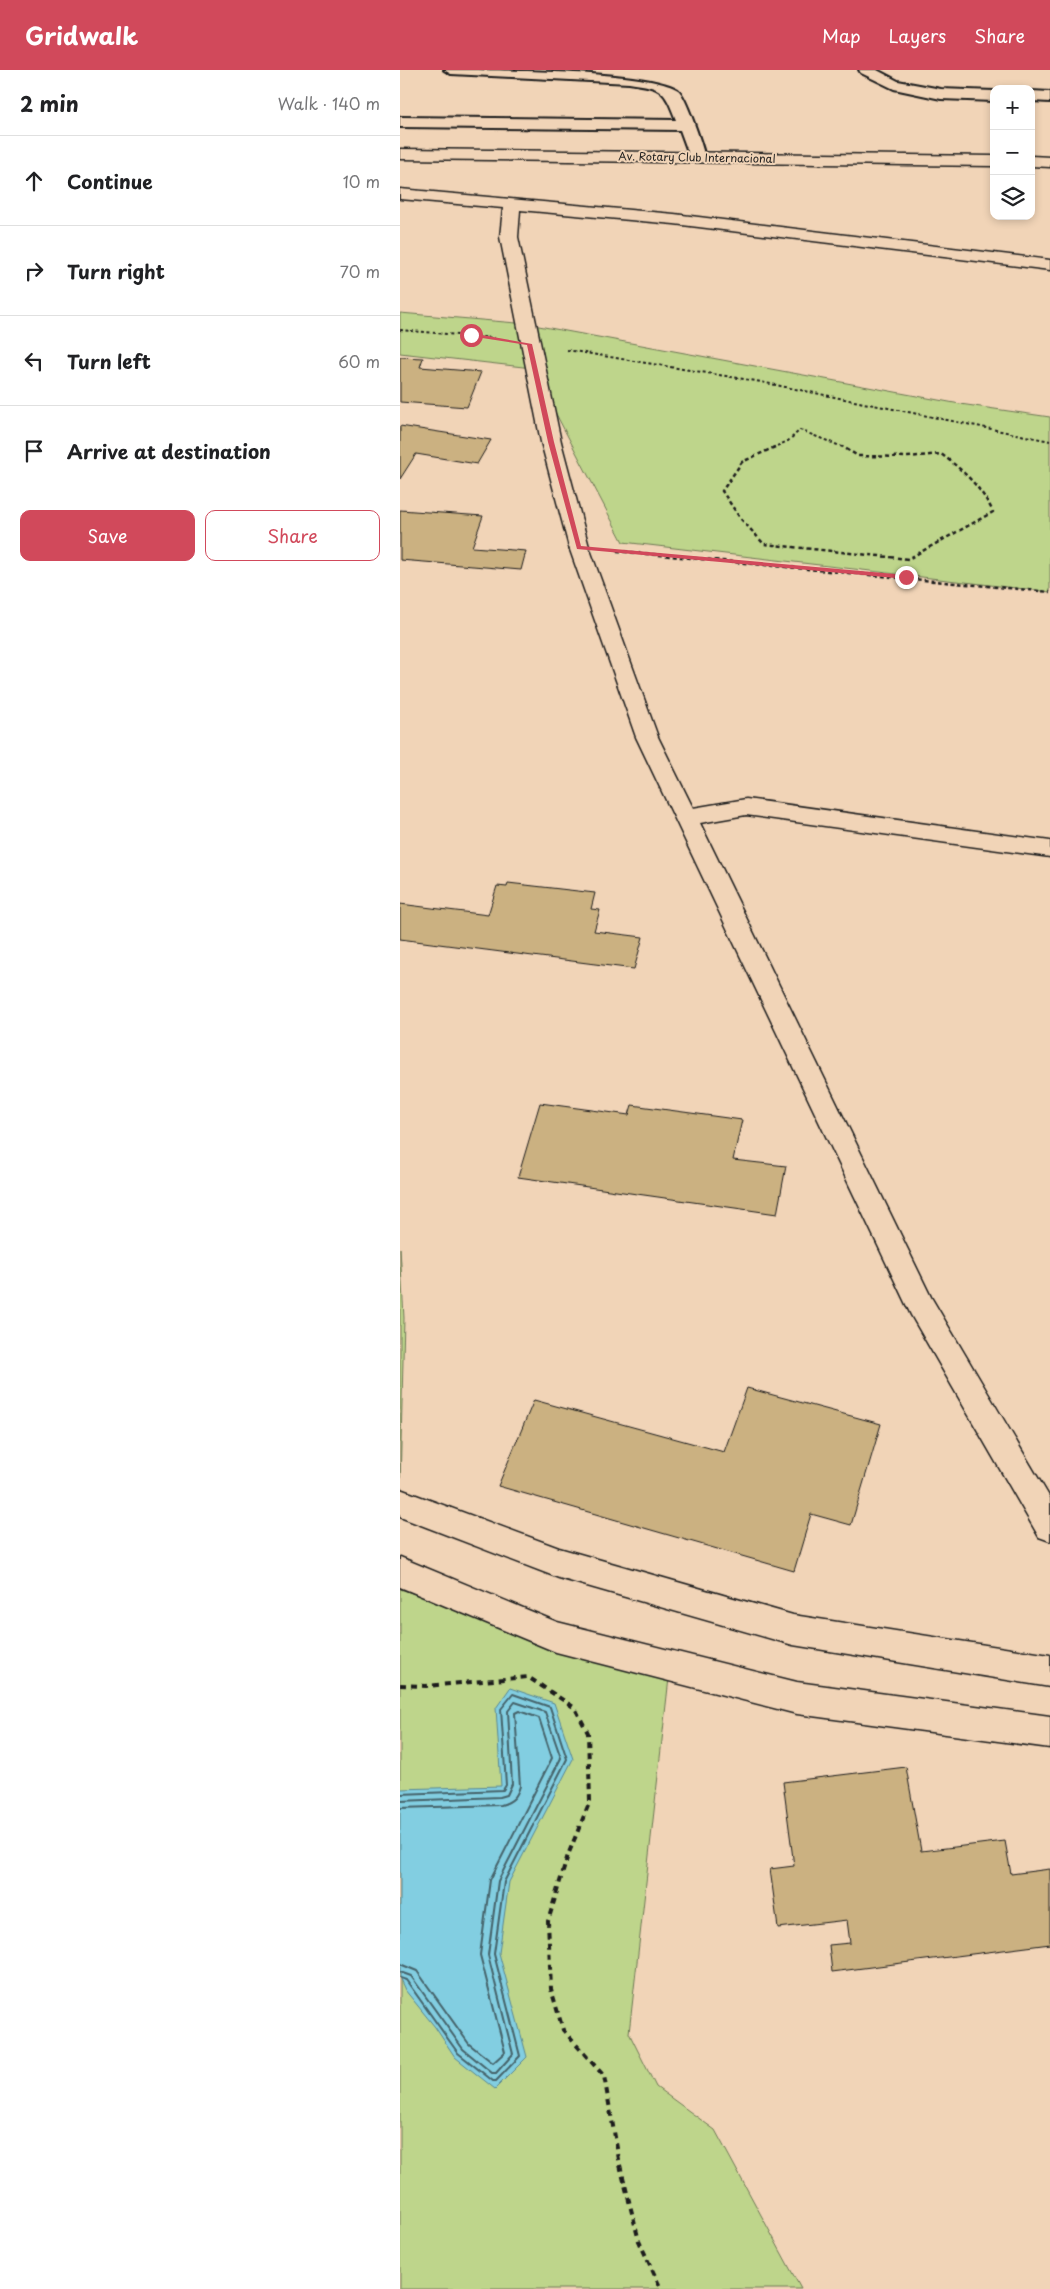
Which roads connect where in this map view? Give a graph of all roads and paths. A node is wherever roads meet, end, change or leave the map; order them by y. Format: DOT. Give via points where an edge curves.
graph roads {
  1 [pos="451,70"];
  2 [pos="866,70"];
  3 [pos="990,96"];
  4 [pos="1035,96"];
  5 [pos="1050,97"];
  6 [pos="400,122"];
  7 [pos="684,125"];
  8 [pos="400,154"];
  9 [pos="697,157"];
  10 [pos="990,161"];
  11 [pos="1035,161"];
  12 [pos="1050,162"];
  13 [pos="400,194"];
  14 [pos="512,205"];
  15 [pos="1050,265"];
  16 [pos="400,330"];
  17 [pos="530,344"];
  18 [pos="800,430"];
  19 [pos="1050,441"];
  20 [pos="579,547"];
  21 [pos="1050,592"];
  22 [pos="685,818"];
  23 [pos="1050,849"];
  24 [pos="400,1503"];
  25 [pos="1050,1527"];
  26 [pos="400,1572"];
  27 [pos="1050,1671"];
  28 [pos="400,1685"];
  29 [pos="1050,1732"];
  30 [pos="661,2289"];
  1 -- 7 [label="lane" via="629,78 656,84 674,93"];
  2 -- 3 [label="lane" via="894,85 941,94"];
  4 -- 5 [label="lane"];
  6 -- 7 [label="lane"];
  7 -- 9 [label="lane" via="693,140"];
  8 -- 9 [label="street, Av. Rotary Club Internacional"];
  9 -- 10 [label="street, Av. Rotary Club Internacional"];
  11 -- 12 [label="street"];
  13 -- 14 [label="street"];
  14 -- 15 [label="street" via="767,229"];
  14 -- 17 [label="street" via="509,237"];
  16 -- 17 [label="path" via="471,335"];
  17 -- 19 [label="path" via="756,381"];
  17 -- 20 [label="street" via="551,442"];
  18 -- 18 [label="path" via="858,456 941,454 968,474 987,497 993,512 908,558 764,544 740,518 722,491 742,462 788,441"];
  20 -- 21 [label="path"];
  20 -- 22 [label="street" via="647,737"];
  22 -- 23 [label="street" via="746,807"];
  22 -- 25 [label="street" via="920,1306"];
  24 -- 27 [label="street" via="559,1563 792,1630"];
  26 -- 29 [label="street" via="556,1637 797,1698"];
  28 -- 30 [label="path" via="426,1686 528,1677 575,1708 588,1733 590,1801 568,1855 548,1921 551,1989 562,2030 604,2076 620,2165 639,2241"];
}
